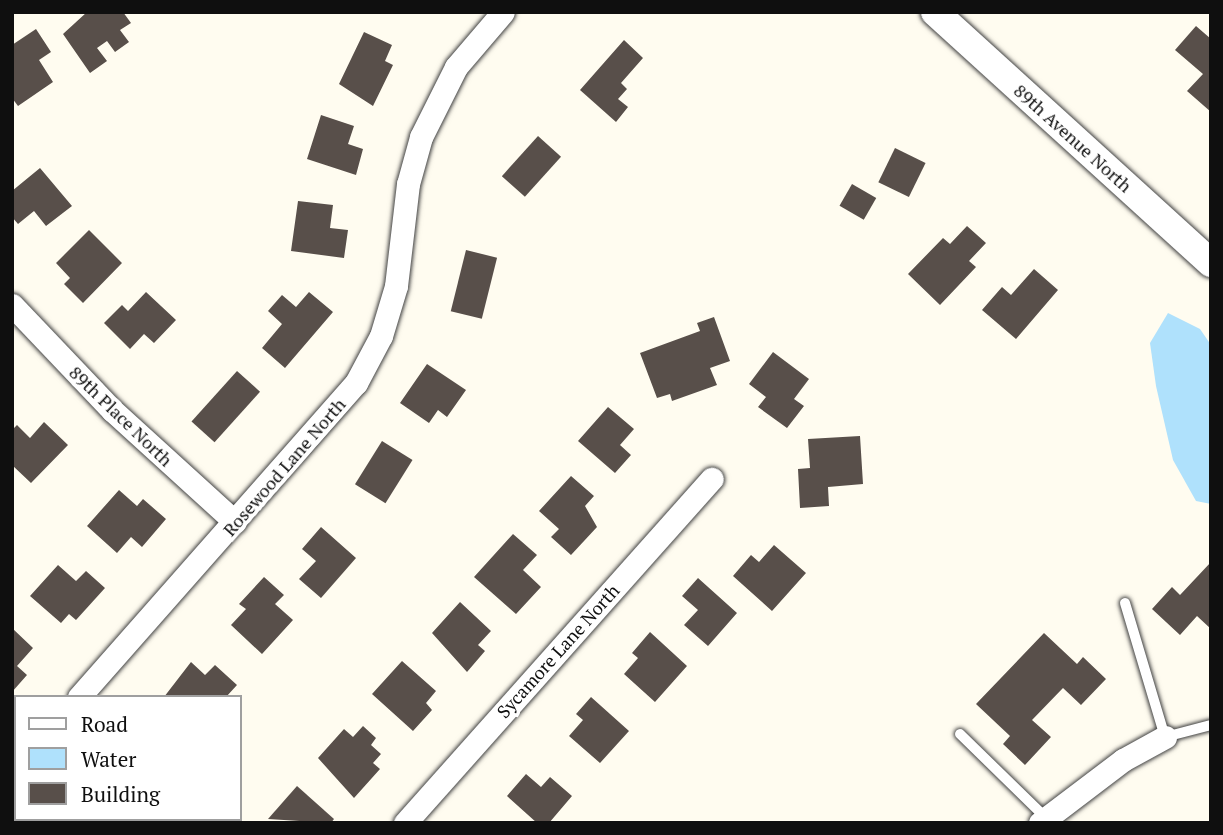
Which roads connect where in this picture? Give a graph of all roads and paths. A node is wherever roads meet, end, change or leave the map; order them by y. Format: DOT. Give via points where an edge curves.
graph roads {
  1 [pos="503,12"];
  2 [pos="935,12"];
  3 [pos="1211,263"];
  4 [pos="12,305"];
  5 [pos="712,479"];
  6 [pos="235,522"];
  7 [pos="1125,603"];
  8 [pos="81,695"];
  9 [pos="1211,726"];
  10 [pos="960,734"];
  11 [pos="1166,737"];
  12 [pos="1043,820"];
  13 [pos="405,823"];
  1 -- 6 [label="street, Rosewood Lane North" via="456,67 421,136 408,184 396,286 381,336 325,424"];
  2 -- 3 [label="street, 89th Avenue North"];
  4 -- 6 [label="street, 89th Place North" via="113,410"];
  5 -- 13 [label="street, Sycamore Lane North"];
  6 -- 8 [label="street, Rosewood Lane North"];
  7 -- 11 [label="lane"];
  9 -- 11 [label="lane"];
  10 -- 12 [label="lane"];
  11 -- 12 [label="street" via="1123,760"];
}
